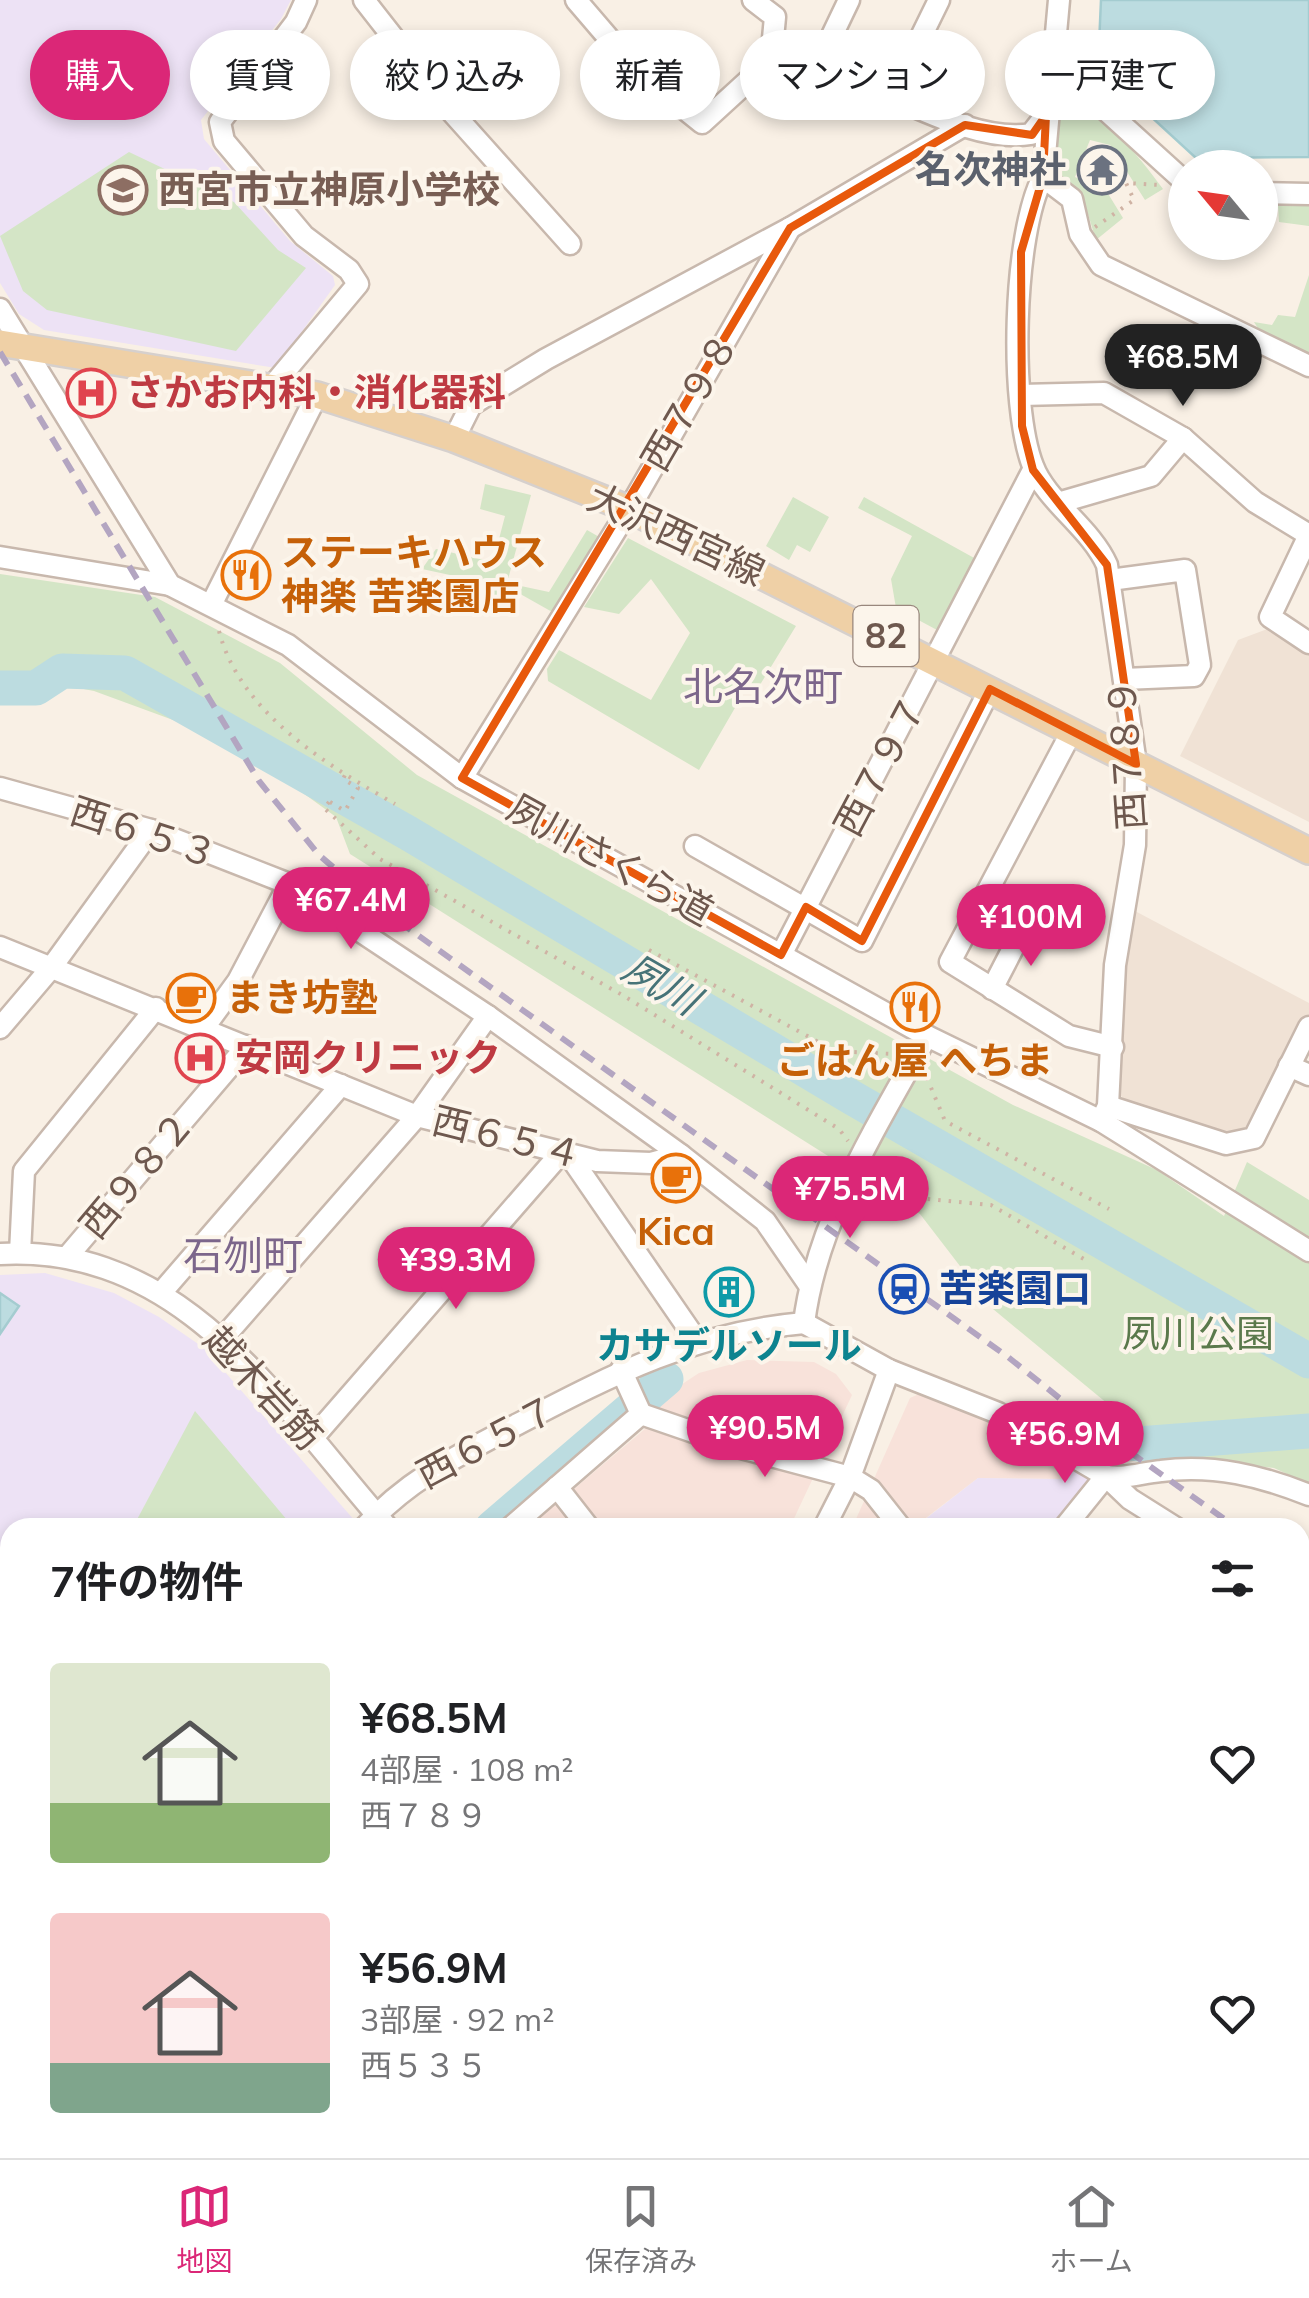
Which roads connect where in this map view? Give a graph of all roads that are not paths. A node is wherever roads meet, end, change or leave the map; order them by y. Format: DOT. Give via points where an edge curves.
graph roads {
  1 [pos="306,0"];
  2 [pos="364,0"];
  3 [pos="576,0"];
  4 [pos="753,0"];
  5 [pos="849,0"];
  6 [pos="939,0"];
  7 [pos="1058,0"];
  8 [pos="773,30"];
  9 [pos="835,30"];
  10 [pos="924,30"];
  11 [pos="1056,30"];
  12 [pos="740,88"];
  13 [pos="953,120"];
  14 [pos="1043,120"];
  15 [pos="1046,120"];
  16 [pos="1117,120"];
  17 [pos="965,125"];
  18 [pos="1168,167"];
  19 [pos="1043,177"];
  20 [pos="1278,193"];
  21 [pos="1309,194"];
  22 [pos="790,228"];
  23 [pos="570,244"];
  24 [pos="0,309"];
  25 [pos="11,344"];
  26 [pos="1309,366"];
  27 [pos="270,389"];
  28 [pos="1021,395"];
  29 [pos="317,396"];
  30 [pos="1183,438"];
  31 [pos="454,439"];
  32 [pos="1034,470"];
  33 [pos="1061,502"];
  34 [pos="629,509"];
  35 [pos="1309,535"];
  36 [pos="0,557"];
  37 [pos="1110,580"];
  38 [pos="170,585"];
  39 [pos="212,602"];
  40 [pos="1309,642"];
  41 [pos="937,661"];
  42 [pos="1124,680"];
  43 [pos="990,688"];
  44 [pos="1072,731"];
  45 [pos="1136,764"];
  46 [pos="462,778"];
  47 [pos="0,788"];
  48 [pos="151,830"];
  49 [pos="696,846"];
  50 [pos="1309,851"];
  51 [pos="288,884"];
  52 [pos="806,907"];
  53 [pos="1024,927"];
  54 [pos="0,947"];
  55 [pos="781,955"];
  56 [pos="51,968"];
  57 [pos="992,988"];
  58 [pos="156,1008"];
  59 [pos="488,1016"];
  60 [pos="1309,1027"];
  61 [pos="0,1028"];
  62 [pos="202,1028"];
  63 [pos="926,1036"];
  64 [pos="247,1046"];
  65 [pos="1113,1048"];
  66 [pos="1288,1066"];
  67 [pos="1309,1075"];
  68 [pos="342,1085"];
  69 [pos="1105,1114"];
  70 [pos="417,1116"];
  71 [pos="565,1154"];
  72 [pos="680,1155"];
  73 [pos="1309,1251"];
  74 [pos="10,1253"];
  75 [pos="66,1257"];
  76 [pos="809,1285"];
  77 [pos="160,1293"];
  78 [pos="804,1323"];
  79 [pos="224,1338"];
  80 [pos="696,1341"];
  81 [pos="888,1370"];
  82 [pos="633,1395"];
  83 [pos="312,1439"];
  84 [pos="1106,1476"];
  85 [pos="850,1477"];
  86 [pos="557,1487"];
  87 [pos="1309,1495"];
  88 [pos="372,1518"];
  89 [pos="380,1518"];
  90 [pos="521,1518"];
  91 [pos="580,1518"];
  92 [pos="829,1518"];
  93 [pos="893,1518"];
  94 [pos="1072,1518"];
  95 [pos="1161,1518"];
  1 -- 27 [label="street" via="220,122 224,142 358,284"];
  2 -- 23 [label="street" via="450,110"];
  3 -- 12 [label="street" via="636,70 702,123"];
  4 -- 8 [label="street" via="774,17"];
  5 -- 9 [label="street"];
  6 -- 10 [label="street"];
  7 -- 11 [label="street"];
  13 -- 17 [label="street"];
  14 -- 17 [label="street" via="1024,135"];
  15 -- 19 [label="street"];
  16 -- 18 [label="street"];
  17 -- 22 [label="street"];
  19 -- 26 [label="street" via="1072,200 1080,234 1101,265"];
  19 -- 28 [label="street" via="1030,201 1021,252"];
  20 -- 21 [label="street"];
  22 -- 31 [label="street" via="471,405"];
  22 -- 34 [label="street, 西７９８"];
  24 -- 25 [label="street"];
  25 -- 27 [label="main road, 大沢西宮線 / 82"];
  25 -- 38 [label="street"];
  27 -- 29 [label="main road, 大沢西宮線 / 82"];
  28 -- 30 [label="street" via="1104,393"];
  28 -- 32 [label="street"];
  29 -- 31 [label="main road, 大沢西宮線 / 82"];
  29 -- 39 [label="street"];
  30 -- 33 [label="street" via="1151,476"];
  30 -- 35 [label="street" via="1254,502"];
  31 -- 34 [label="main road, 大沢西宮線 / 82"];
  32 -- 33 [label="street, 西７８９"];
  32 -- 41 [label="street, 西７９７"];
  33 -- 37 [label="street, 西７８９" via="1100,548"];
  34 -- 41 [label="main road, 大沢西宮線 / 82"];
  34 -- 46 [label="street, 西７９８"];
  35 -- 40 [label="street" via="1270,617"];
  36 -- 38 [label="street, 夙川さくら道"];
  37 -- 42 [label="street, 西７８９"];
  37 -- 42 [label="street" via="1185,570 1200,665 1194,676"];
  38 -- 39 [label="street, 夙川さくら道"];
  39 -- 46 [label="street, 夙川さくら道" via="288,645"];
  41 -- 43 [label="main road, 大沢西宮線 / 82"];
  41 -- 52 [label="street, 西７９７"];
  42 -- 45 [label="street, 西７８９"];
  43 -- 44 [label="main road, 大沢西宮線 / 82"];
  43 -- 52 [label="street" via="862,941"];
  44 -- 45 [label="main road, 大沢西宮線 / 82"];
  44 -- 57 [label="street" via="950,962"];
  45 -- 50 [label="main road, 大沢西宮線 / 82"];
  45 -- 65 [label="street, 西７８９"];
  46 -- 55 [label="street, 夙川さくら道"];
  47 -- 48 [label="street, 西６５３"];
  48 -- 51 [label="street, 西６５３"];
  48 -- 56 [label="street"];
  49 -- 52 [label="street"];
  51 -- 59 [label="street, 西６５３"];
  51 -- 62 [label="street" via="238,981"];
  52 -- 55 [label="street, 西７９７"];
  53 -- 57 [label="street"];
  54 -- 56 [label="street, 西６５４"];
  55 -- 63 [label="street, 夙川さくら道"];
  56 -- 58 [label="street, 西６５４"];
  56 -- 61 [label="street"];
  57 -- 65 [label="street" via="1069,1036"];
  58 -- 62 [label="street, 西６５４"];
  58 -- 74 [label="street" via="24,1171"];
  59 -- 70 [label="street"];
  59 -- 72 [label="street, 西６５３"];
  60 -- 66 [label="street"];
  62 -- 64 [label="street, 西６５４"];
  63 -- 69 [label="street, 夙川さくら道"];
  63 -- 76 [label="street" via="863,1154"];
  64 -- 68 [label="street, 西６５４"];
  64 -- 75 [label="street, 西９８２"];
  65 -- 69 [label="street, 西７８９"];
  66 -- 67 [label="street"];
  66 -- 69 [label="street" via="1254,1138 1226,1144"];
  68 -- 70 [label="street, 西６５４"];
  68 -- 77 [label="street"];
  69 -- 73 [label="street, 夙川さくら道"];
  70 -- 71 [label="street, 西６５４"];
  70 -- 79 [label="street"];
  71 -- 72 [label="street, 西６５４" via="650,1163"];
  71 -- 80 [label="street"];
  71 -- 83 [label="street"];
  72 -- 76 [label="street" via="765,1222"];
  74 -- 75 [label="street, 越木岩筋"];
  75 -- 77 [label="street, 越木岩筋"];
  76 -- 78 [label="street"];
  77 -- 79 [label="street, 越木岩筋"];
  78 -- 80 [label="street"];
  78 -- 81 [label="street"];
  79 -- 83 [label="street, 越木岩筋"];
  80 -- 82 [label="street"];
  81 -- 84 [label="street" via="998,1414"];
  81 -- 85 [label="street"];
  82 -- 85 [label="street" via="737,1447"];
  82 -- 86 [label="street"];
  82 -- 89 [label="street, 西６５７" via="416,1478"];
  83 -- 88 [label="street, 越木岩筋"];
  84 -- 87 [label="street" via="1244,1473"];
  84 -- 94 [label="street"];
  84 -- 95 [label="street"];
  85 -- 92 [label="street"];
  85 -- 93 [label="street" via="871,1490"];
  86 -- 90 [label="street"];
  86 -- 91 [label="street"];
}
